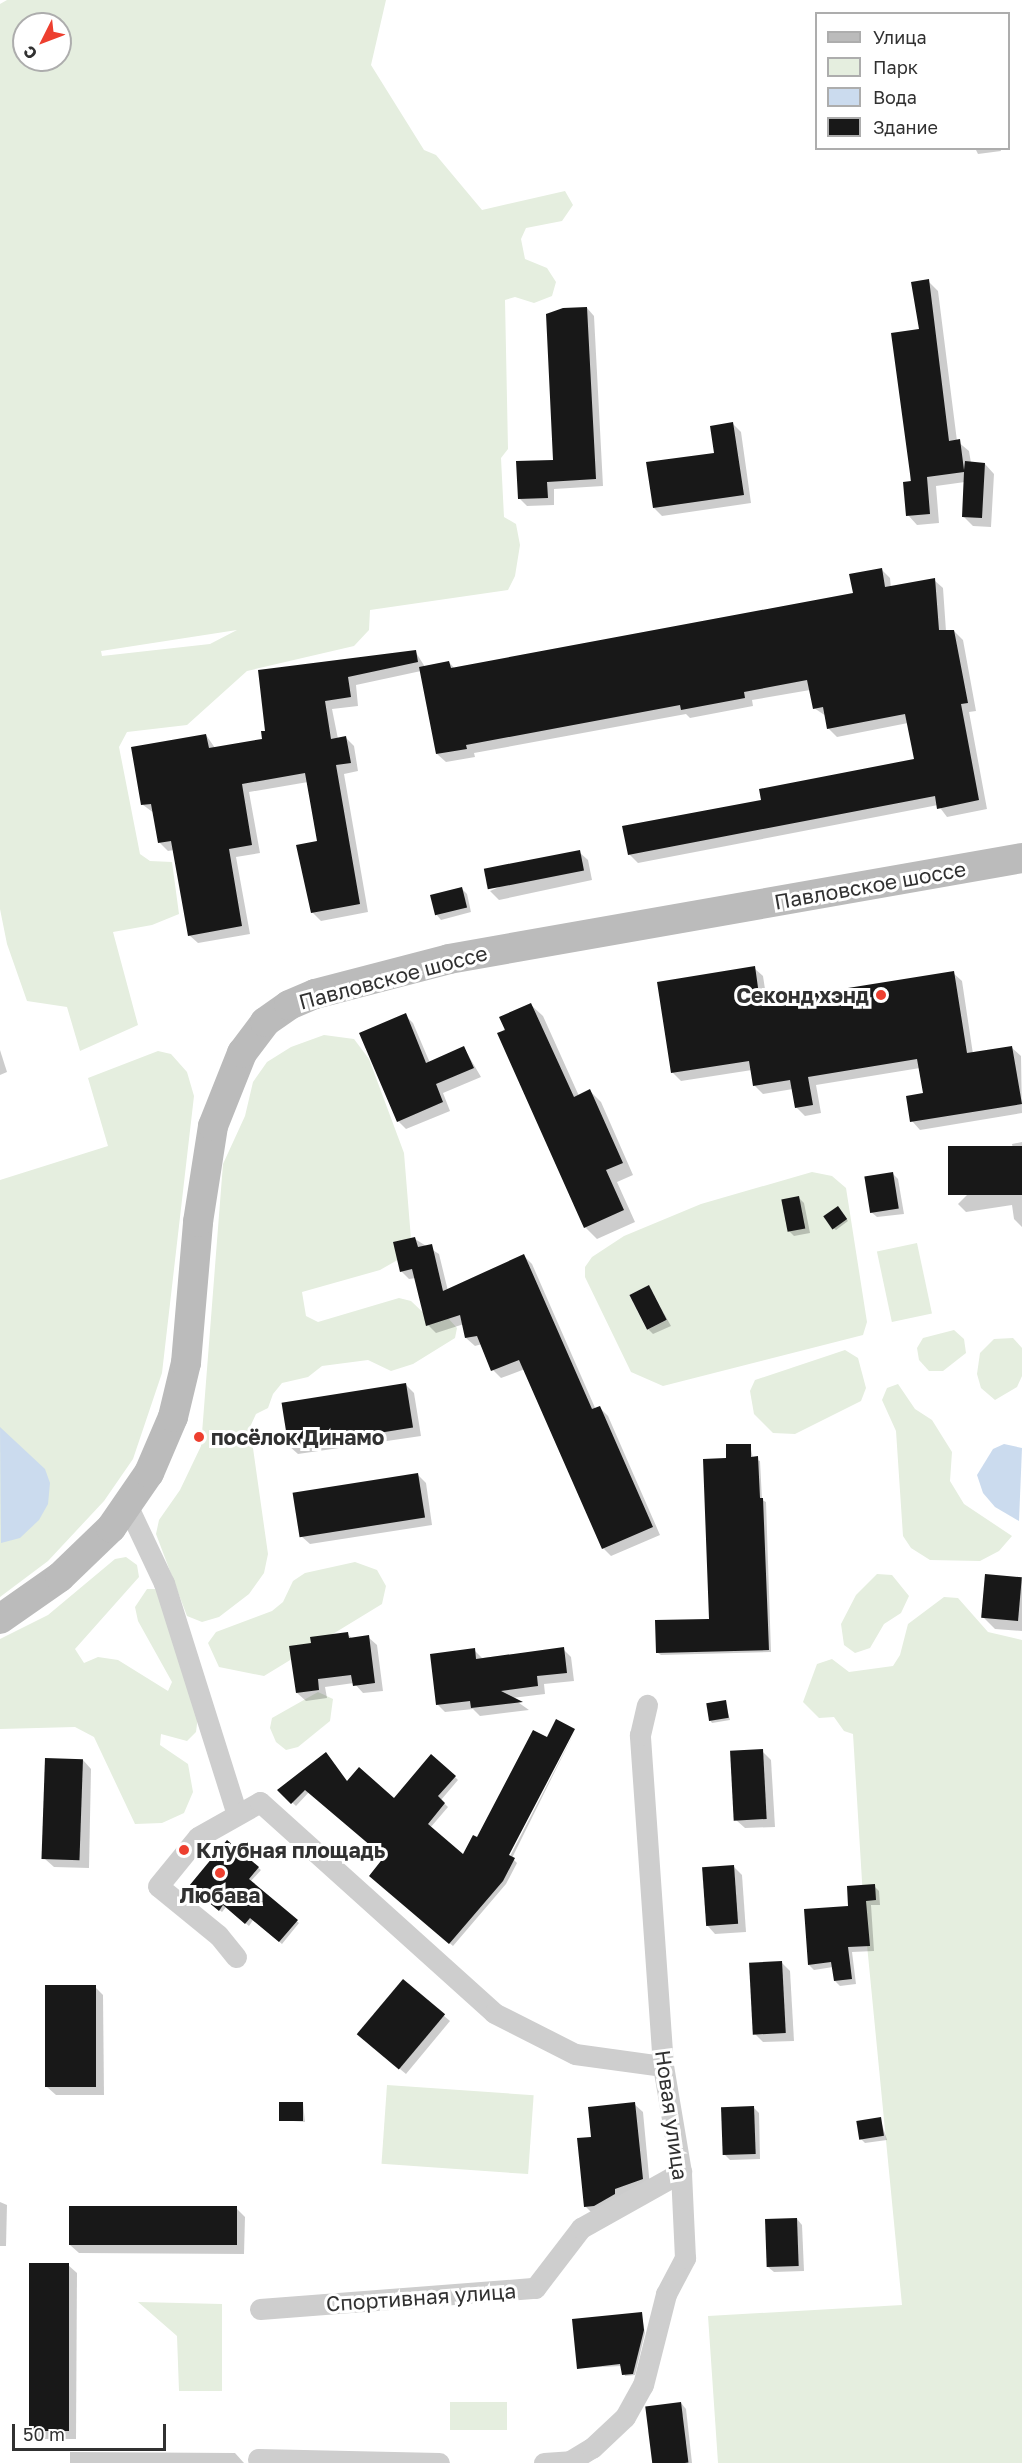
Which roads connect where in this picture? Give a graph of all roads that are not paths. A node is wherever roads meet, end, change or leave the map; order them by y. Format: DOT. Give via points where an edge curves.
graph roads {
  1 [pos="1022,858"];
  2 [pos="128,1507"];
  3 [pos="0,1619"];
  4 [pos="647,1705"];
  5 [pos="237,1815"];
  6 [pos="236,1957"];
  7 [pos="663,2066"];
  8 [pos="681,2172"];
  9 [pos="260,2309"];
  10 [pos="258,2459"];
  11 [pos="439,2463"];
  12 [pos="544,2463"];
  1 -- 2 [label="main road, Павловское шоссе" via="449,958 315,994 289,1005 253,1034 222,1099 204,1172 186,1363 173,1417 149,1473"];
  2 -- 3 [label="main road, Павловское шоссе" via="60,1577"];
  2 -- 5 [label="street" via="164,1583"];
  4 -- 7 [label="street, Новая улица" via="640,1735"];
  5 -- 6 [label="street" via="198,1837 158,1886 218,1935"];
  5 -- 7 [label="street" via="260,1802 494,2013 575,2054"];
  7 -- 8 [label="street, Новая улица"];
  8 -- 9 [label="street, Спортивная улица" via="581,2228 536,2288"];
  8 -- 12 [label="street, Новая улица" via="685,2258 666,2294 643,2385 625,2417 592,2448 570,2461"];
  10 -- 11 [label="street"];
}
